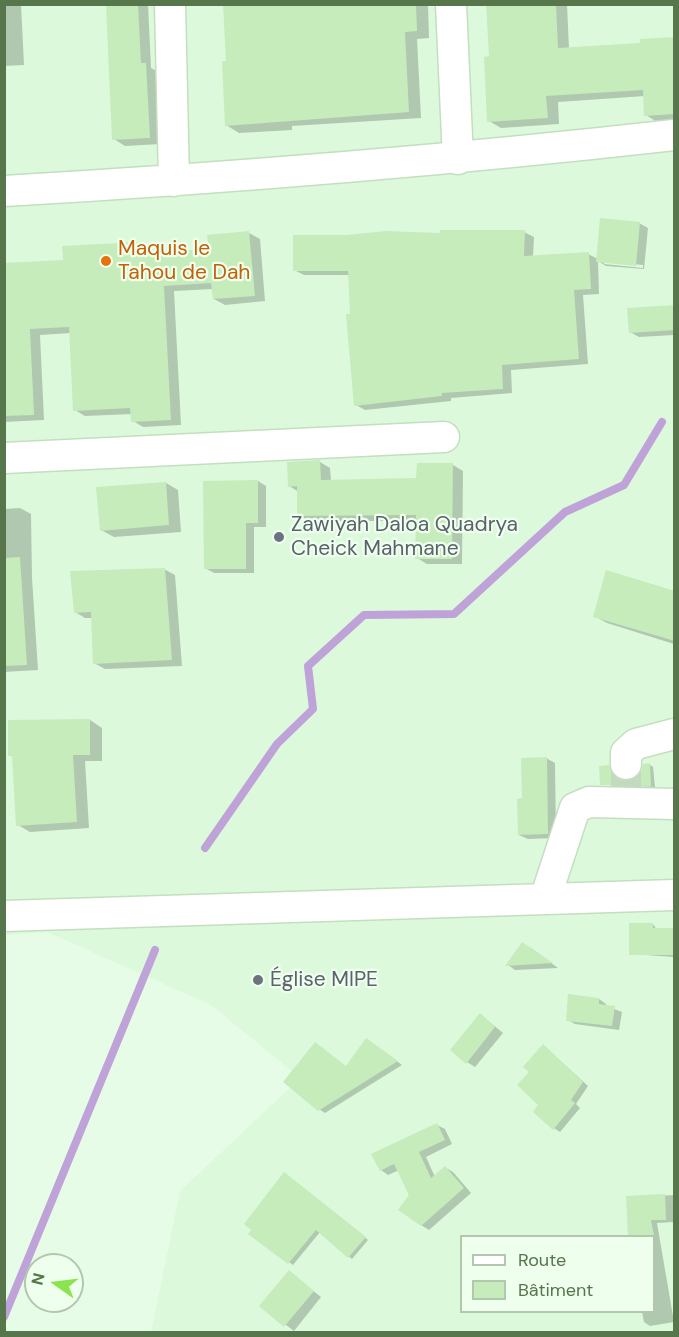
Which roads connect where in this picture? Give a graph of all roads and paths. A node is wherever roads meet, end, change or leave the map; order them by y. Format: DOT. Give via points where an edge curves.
graph roads {
  1 [pos="170,4"];
  2 [pos="451,4"];
  3 [pos="675,135"];
  4 [pos="458,159"];
  5 [pos="174,181"];
  6 [pos="4,191"];
  7 [pos="444,437"];
  8 [pos="4,458"];
  9 [pos="675,734"];
  10 [pos="626,786"];
  11 [pos="670,809"];
  12 [pos="675,895"];
  13 [pos="545,899"];
  14 [pos="4,916"];
  1 -- 5 [label="street"];
  2 -- 4 [label="street"];
  3 -- 4 [label="street"];
  4 -- 5 [label="street"];
  5 -- 6 [label="street"];
  7 -- 8 [label="street"];
  9 -- 10 [label="street" via="636,744 626,753"];
  10 -- 11 [label="street"];
  10 -- 13 [label="street" via="575,808"];
  12 -- 13 [label="street"];
  13 -- 14 [label="street"];
}
